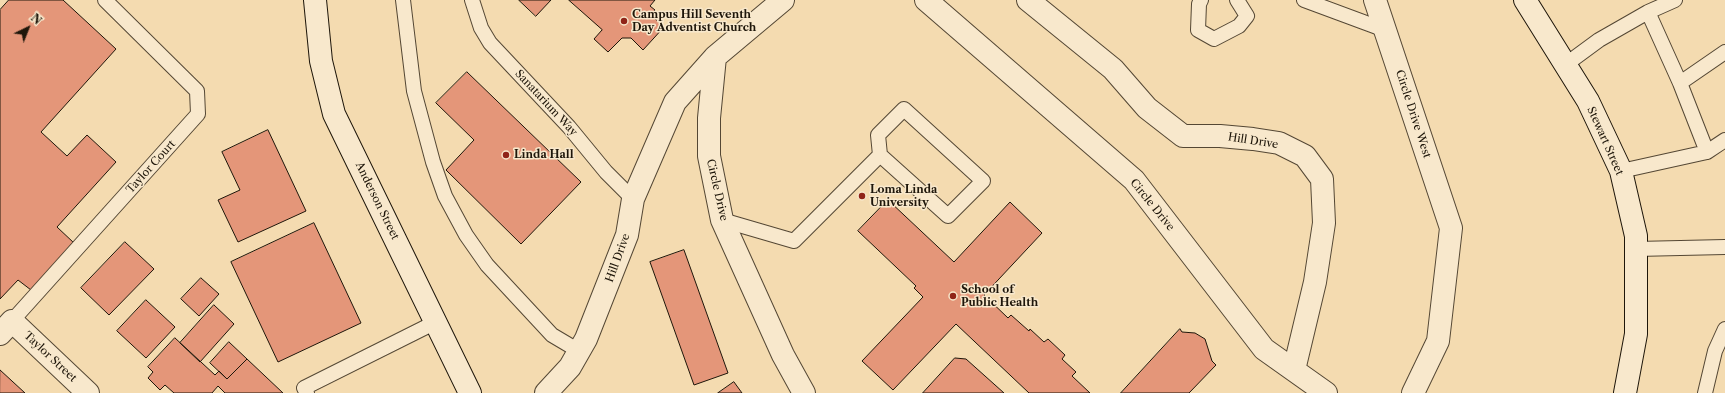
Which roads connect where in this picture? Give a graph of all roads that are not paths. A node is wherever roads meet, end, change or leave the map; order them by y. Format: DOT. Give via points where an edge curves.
graph roads {
  1 [pos="105,0"];
  2 [pos="315,0"];
  3 [pos="403,0"];
  4 [pos="472,0"];
  5 [pos="783,0"];
  6 [pos="926,0"];
  7 [pos="1028,0"];
  8 [pos="1201,0"];
  9 [pos="1237,0"];
  10 [pos="1304,0"];
  11 [pos="1375,0"];
  12 [pos="1525,0"];
  13 [pos="1675,0"];
  14 [pos="1648,12"];
  15 [pos="1385,30"];
  16 [pos="1725,52"];
  17 [pos="715,57"];
  18 [pos="1565,65"];
  19 [pos="1680,83"];
  20 [pos="1725,140"];
  21 [pos="1707,152"];
  22 [pos="880,155"];
  23 [pos="1621,171"];
  24 [pos="633,198"];
  25 [pos="722,220"];
  26 [pos="1725,247"];
  27 [pos="1636,249"];
  28 [pos="436,322"];
  29 [pos="6,327"];
  30 [pos="1725,328"];
  31 [pos="579,351"];
  32 [pos="1294,370"];
  33 [pos="88,393"];
  34 [pos="307,393"];
  35 [pos="470,393"];
  36 [pos="546,393"];
  37 [pos="804,393"];
  38 [pos="1326,393"];
  39 [pos="1413,393"];
  40 [pos="1625,393"];
  41 [pos="1705,393"];
  1 -- 29 [label="lane, Taylor Court" via="197,91 198,114"];
  2 -- 28 [label="street, Anderson Street" via="321,61 334,114"];
  3 -- 31 [label="lane" via="414,91 445,196 466,235 487,265 552,335"];
  4 -- 24 [label="lane, Sanatarium Way" via="481,28 490,43 569,127 606,172"];
  5 -- 17 [label="street"];
  6 -- 32 [label="street, Circle Drive" via="1134,180 1264,349"];
  7 -- 32 [label="street, Hill Drive" via="1113,69 1147,108 1183,136 1220,136 1279,144 1305,156 1322,179 1324,223 1315,282"];
  8 -- 9 [label="lane" via="1198,30 1214,39 1239,26 1247,16"];
  10 -- 15 [label="lane"];
  11 -- 15 [label="street, Circle Drive West"];
  12 -- 18 [label="street, Stewart Street"];
  13 -- 14 [label="lane"];
  14 -- 18 [label="lane" via="1599,40"];
  14 -- 19 [label="lane"];
  15 -- 39 [label="street, Circle Drive West" via="1451,228 1438,341"];
  16 -- 19 [label="lane"];
  17 -- 24 [label="street, Hill Drive" via="675,102"];
  17 -- 25 [label="street, Circle Drive" via="709,156"];
  18 -- 23 [label="street, Stewart Street" via="1588,101"];
  19 -- 21 [label="lane"];
  20 -- 21 [label="lane"];
  21 -- 23 [label="lane"];
  22 -- 22 [label="lane" via="878,135 904,109 983,181 948,216"];
  22 -- 25 [label="lane" via="794,241"];
  23 -- 27 [label="street, Stewart Street" via="1636,236"];
  24 -- 31 [label="street, Hill Drive" via="628,235"];
  25 -- 37 [label="street, Circle Drive" via="783,355"];
  26 -- 27 [label="lane"];
  27 -- 40 [label="street, Stewart Street" via="1636,334"];
  28 -- 34 [label="lane" via="304,388"];
  28 -- 35 [label="street, Anderson Street"];
  29 -- 33 [label="street, Taylor Street"];
  30 -- 41 [label="lane" via="1715,351"];
  31 -- 36 [label="street, Hill Drive" via="570,367"];
  32 -- 38 [label="street, Circle Drive"];
}
